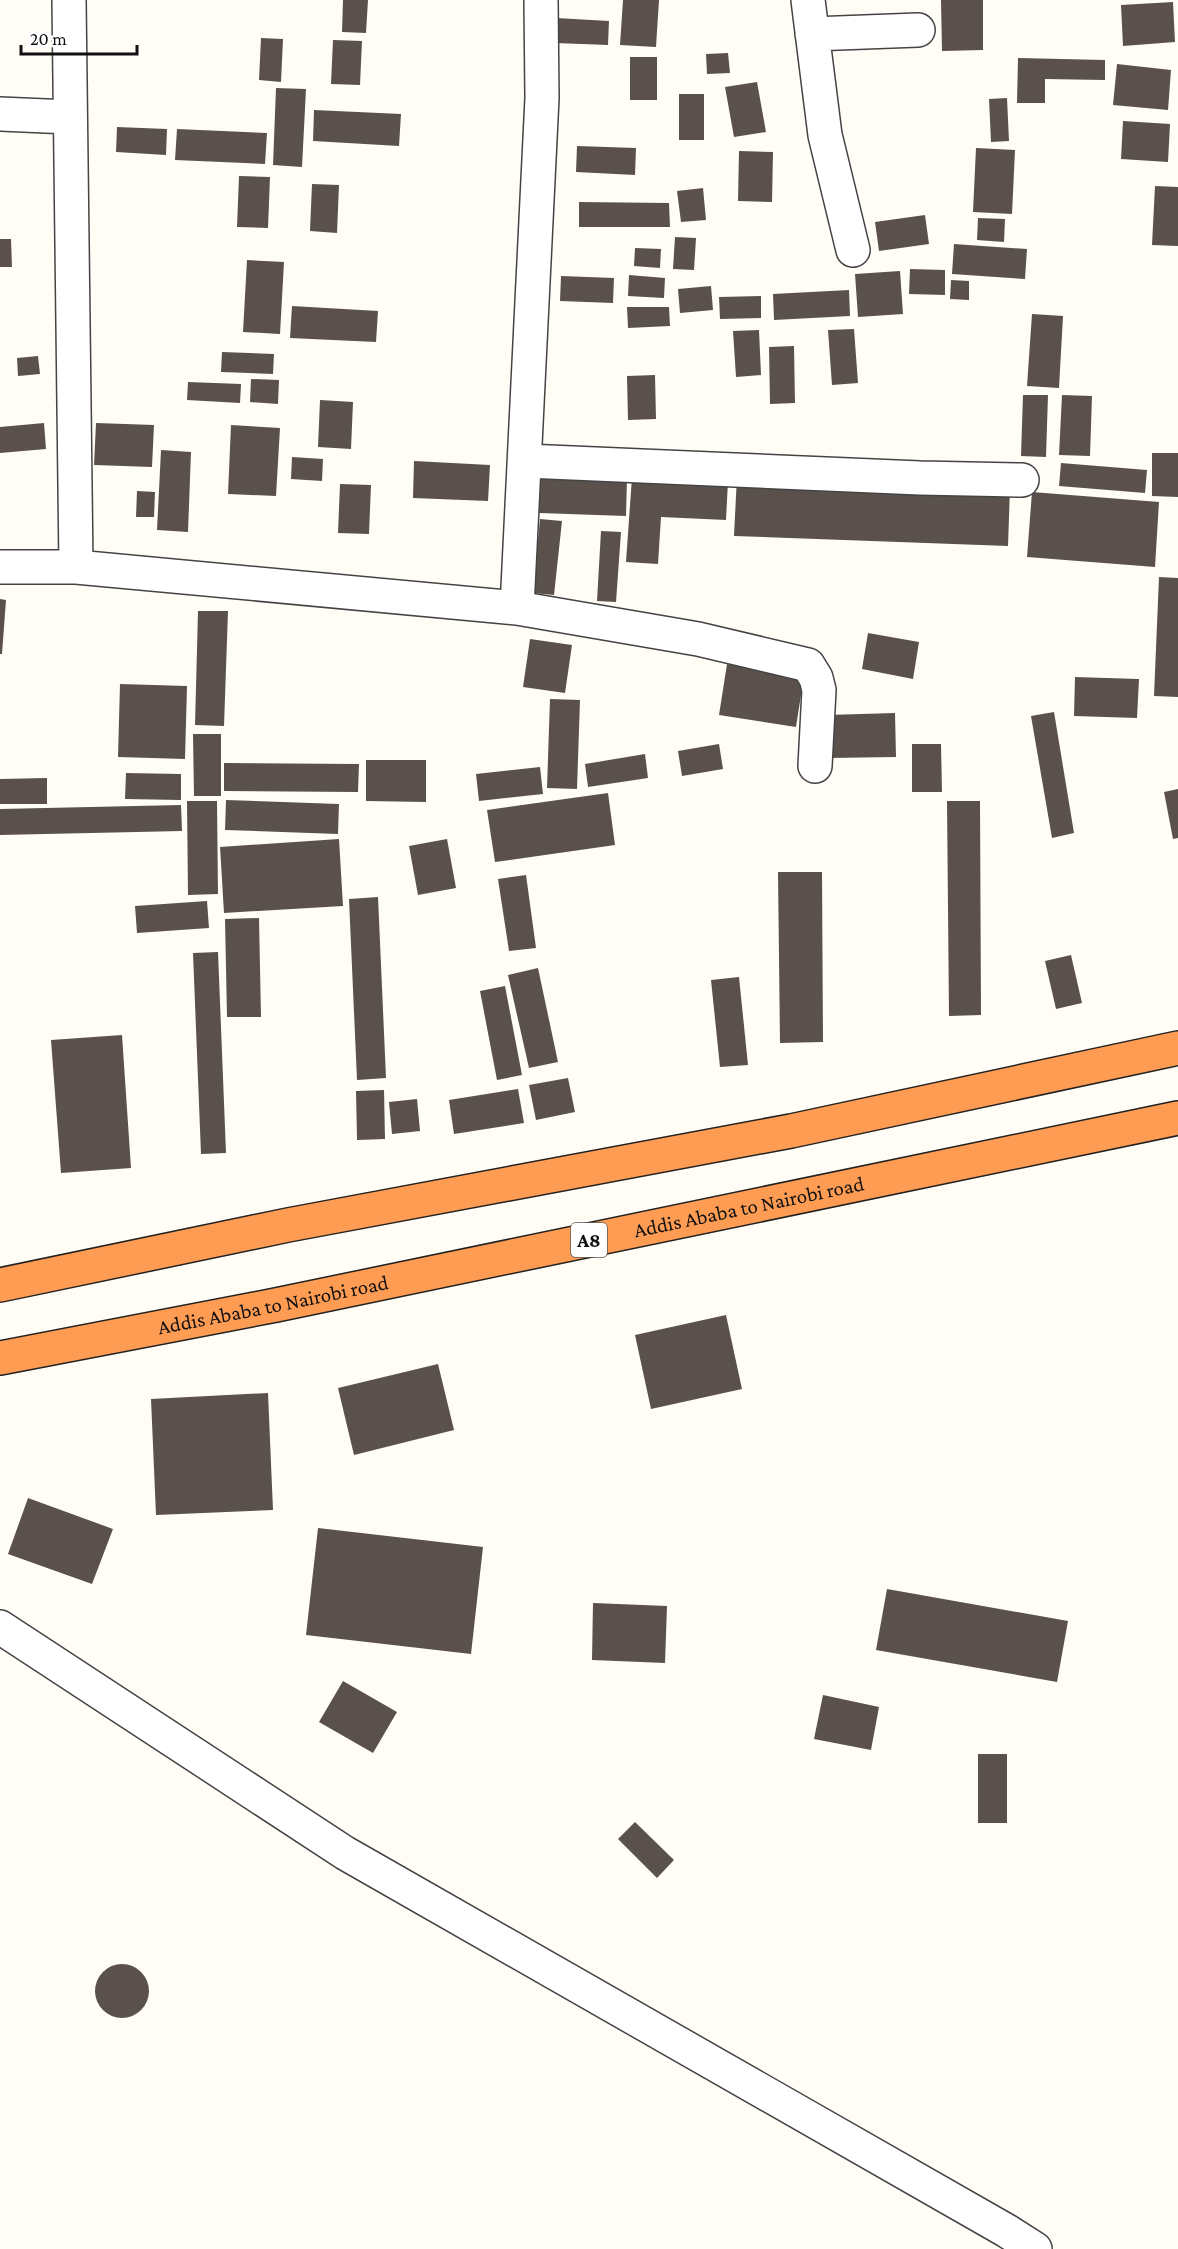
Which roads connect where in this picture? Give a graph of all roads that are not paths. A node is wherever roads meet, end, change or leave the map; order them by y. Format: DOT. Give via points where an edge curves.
graph roads {
  1 [pos="69,0"];
  2 [pos="541,0"];
  3 [pos="808,0"];
  4 [pos="918,30"];
  5 [pos="812,34"];
  6 [pos="0,114"];
  7 [pos="69,117"];
  8 [pos="853,250"];
  9 [pos="525,460"];
  10 [pos="1022,480"];
  11 [pos="0,567"];
  12 [pos="76,567"];
  13 [pos="517,608"];
  14 [pos="816,766"];
  15 [pos="1178,1048"];
  16 [pos="1178,1118"];
  17 [pos="0,1285"];
  18 [pos="0,1358"];
  19 [pos="0,1627"];
  20 [pos="1035,2249"];
  1 -- 7 [label="street"];
  2 -- 9 [label="street" via="542,98"];
  3 -- 5 [label="street"];
  4 -- 5 [label="street"];
  5 -- 8 [label="street" via="825,135"];
  6 -- 7 [label="street"];
  7 -- 12 [label="street"];
  9 -- 10 [label="street"];
  9 -- 13 [label="street"];
  11 -- 12 [label="street"];
  12 -- 13 [label="street"];
  13 -- 14 [label="street" via="698,639 808,665 819,690"];
  15 -- 17 [label="highway" via="791,1131 288,1225"];
  16 -- 18 [label="highway, Addis Ababa to Nairobi road / A8" via="276,1305"];
  19 -- 20 [label="street" via="345,1852"];
}
